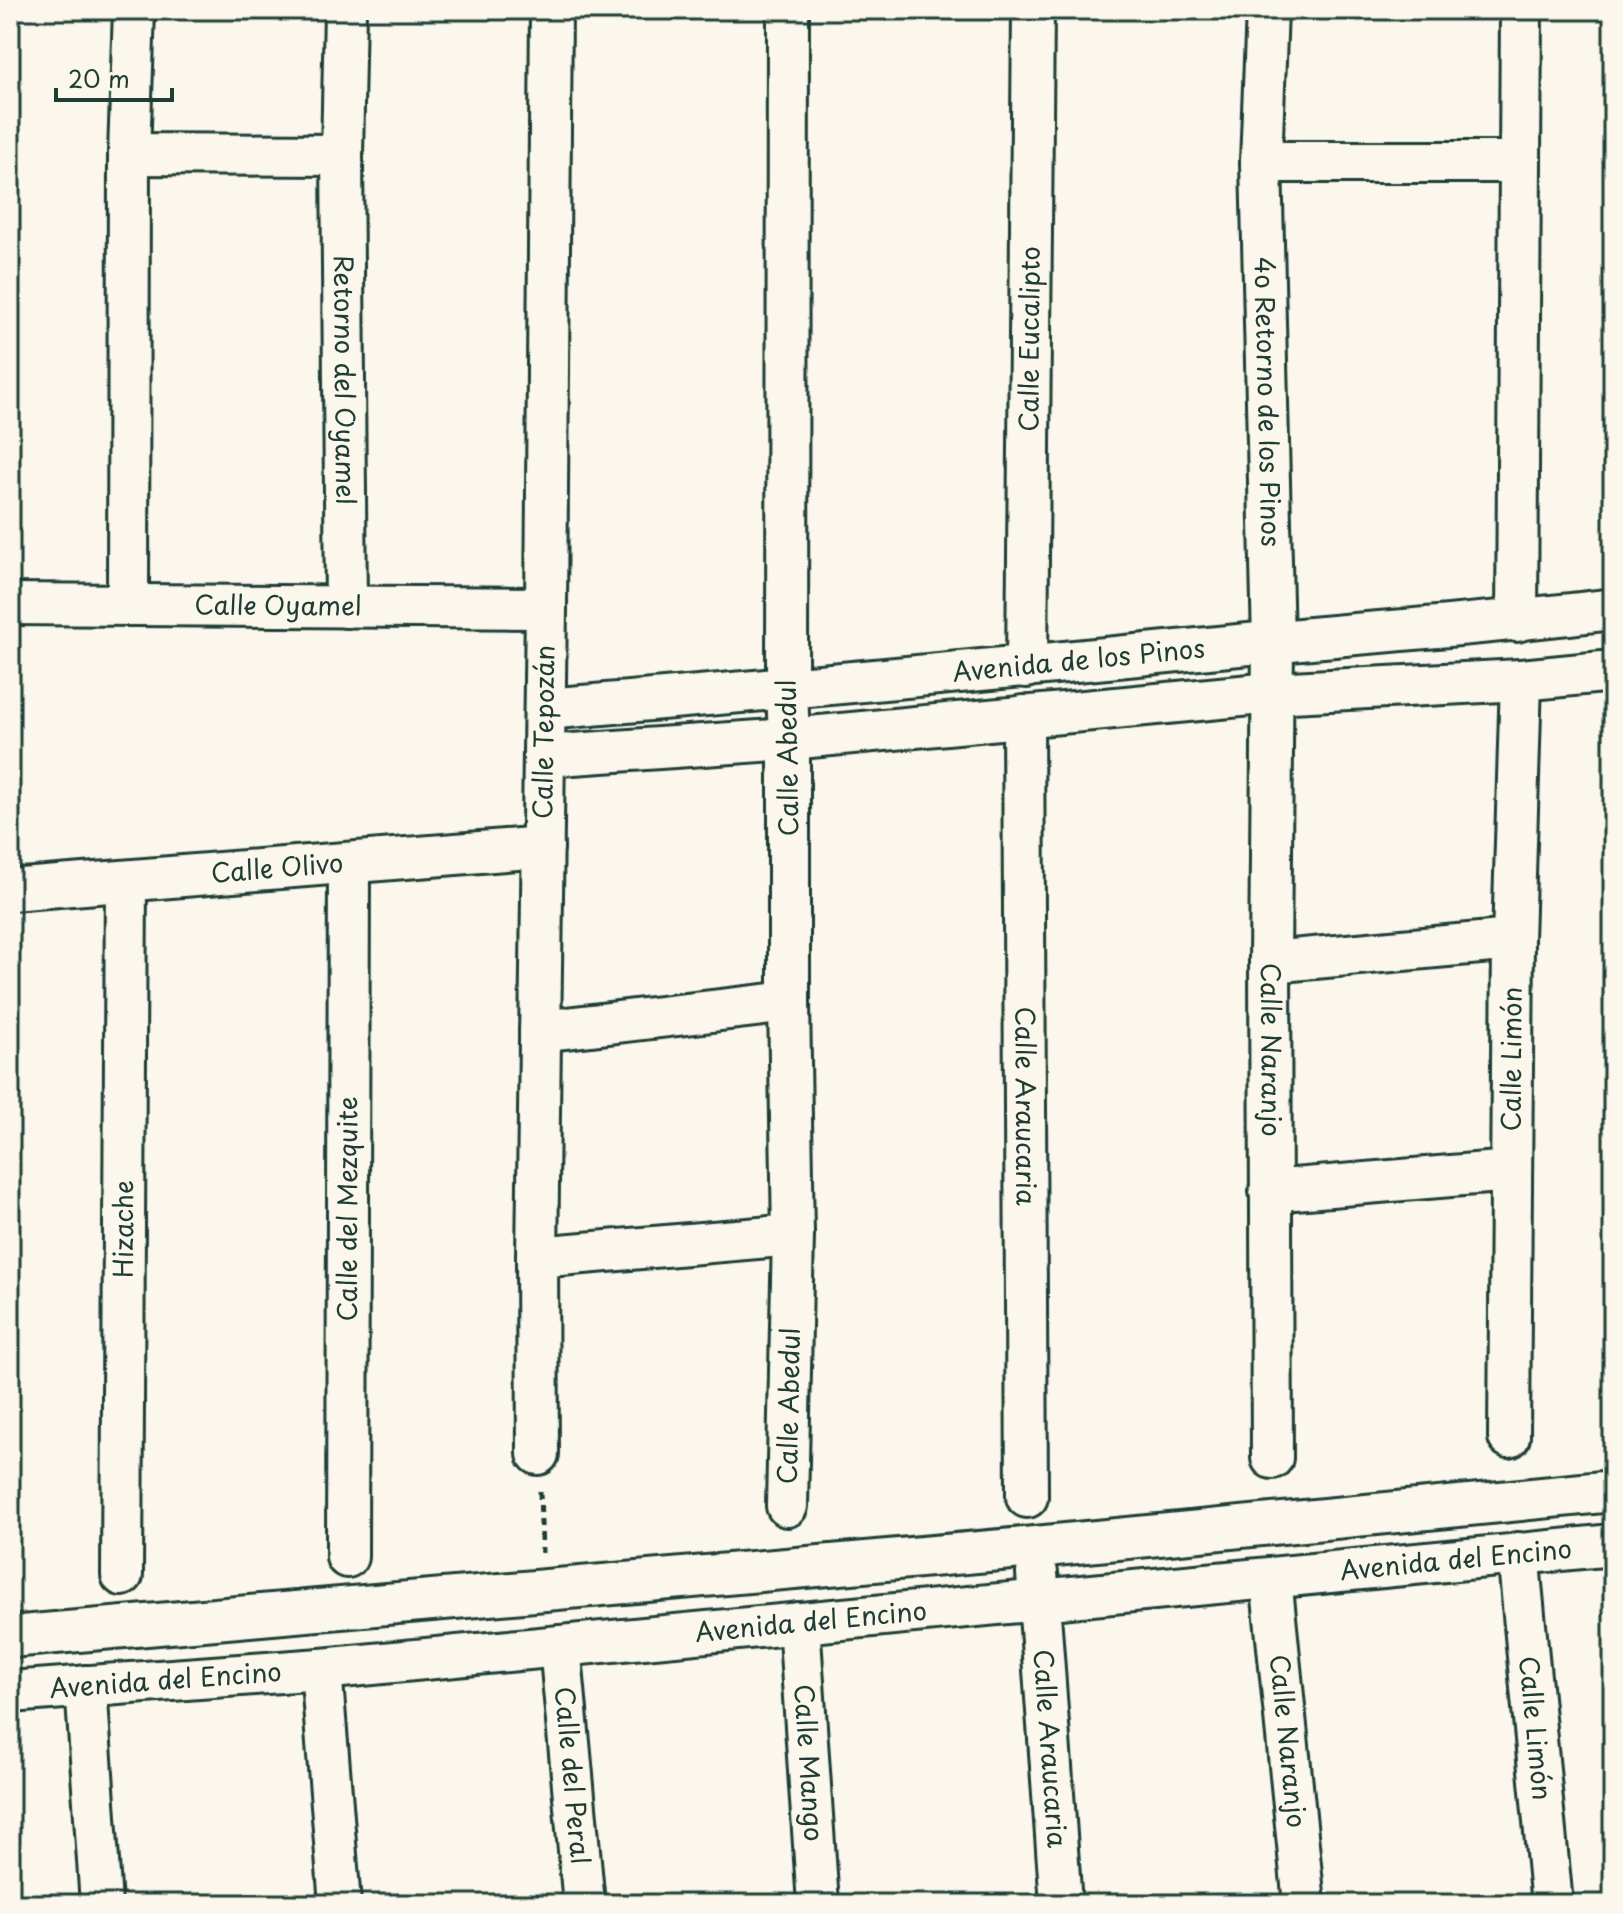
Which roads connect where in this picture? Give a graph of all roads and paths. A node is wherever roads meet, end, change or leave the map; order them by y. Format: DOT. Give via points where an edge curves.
graph roads {
  1 [pos="134,10"];
  2 [pos="345,10"];
  3 [pos="551,10"];
  4 [pos="788,10"];
  5 [pos="1033,10"];
  6 [pos="1267,10"];
  7 [pos="1521,10"];
  8 [pos="129,154"];
  9 [pos="342,155"];
  10 [pos="1261,162"];
  11 [pos="1519,162"];
  12 [pos="10,604"];
  13 [pos="128,605"];
  14 [pos="346,607"];
  15 [pos="546,608"];
  16 [pos="1613,609"];
  17 [pos="1517,621"];
  18 [pos="1273,642"];
  19 [pos="1027,667"];
  20 [pos="1613,671"];
  21 [pos="1521,680"];
  22 [pos="787,689"];
  23 [pos="1272,693"];
  24 [pos="545,709"];
  25 [pos="1023,716"];
  26 [pos="789,739"];
  27 [pos="544,756"];
  28 [pos="543,847"];
  29 [pos="349,863"];
  30 [pos="126,881"];
  31 [pos="10,890"];
  32 [pos="1513,940"];
  33 [pos="1270,962"];
  34 [pos="789,1002"];
  35 [pos="540,1031"];
  36 [pos="1511,1171"];
  37 [pos="1270,1191"];
  38 [pos="793,1235"];
  39 [pos="537,1257"];
  40 [pos="1509,1437"];
  41 [pos="538,1454"];
  42 [pos="1272,1458"];
  43 [pos="1613,1491"];
  44 [pos="1027,1497"];
  45 [pos="787,1506"];
  46 [pos="1613,1545"];
  47 [pos="1035,1547"];
  48 [pos="1518,1553"];
  49 [pos="347,1557"];
  50 [pos="122,1575"];
  51 [pos="1271,1578"];
  52 [pos="544,1590"];
  53 [pos="1040,1600"];
  54 [pos="799,1623"];
  55 [pos="10,1637"];
  56 [pos="560,1646"];
  57 [pos="321,1669"];
  58 [pos="86,1686"];
  59 [pos="10,1692"];
  60 [pos="101,1904"];
  61 [pos="340,1904"];
  62 [pos="584,1904"];
  63 [pos="818,1904"];
  64 [pos="1061,1904"];
  65 [pos="1304,1904"];
  66 [pos="1552,1904"];
  1 -- 8 [label="street"];
  2 -- 9 [label="street, Retorno del Oyamel"];
  3 -- 15 [label="street, Calle Tepozán"];
  4 -- 22 [label="street, Calle Abedul"];
  5 -- 19 [label="street, Calle Eucalipto"];
  6 -- 10 [label="street, 4o Retorno de los Pinos"];
  7 -- 11 [label="street"];
  8 -- 9 [label="street"];
  8 -- 13 [label="street"];
  9 -- 14 [label="street, Retorno del Oyamel"];
  10 -- 11 [label="street"];
  10 -- 18 [label="street, 4o Retorno de los Pinos"];
  11 -- 17 [label="street"];
  12 -- 13 [label="street, Calle Oyamel"];
  13 -- 14 [label="street, Calle Oyamel"];
  14 -- 15 [label="street, Calle Oyamel"];
  15 -- 24 [label="street, Calle Tepozán"];
  16 -- 17 [label="street, Avenida de los Pinos"];
  17 -- 18 [label="street, Avenida de los Pinos"];
  18 -- 19 [label="street, Avenida de los Pinos"];
  18 -- 23 [label="street, Calle Naranjo"];
  19 -- 22 [label="street, Avenida de los Pinos"];
  20 -- 21 [label="street, Avenida de los Pinos"];
  21 -- 23 [label="street, Avenida de los Pinos"];
  21 -- 32 [label="street, Calle Limón"];
  22 -- 24 [label="street, Avenida de los Pinos"];
  22 -- 26 [label="street, Calle Abedul"];
  23 -- 25 [label="street, Avenida de los Pinos"];
  23 -- 33 [label="street, Calle Naranjo"];
  24 -- 27 [label="street, Calle Tepozán"];
  25 -- 26 [label="street, Avenida de los Pinos"];
  25 -- 44 [label="street, Calle Araucaria"];
  26 -- 27 [label="street, Avenida de los Pinos"];
  26 -- 34 [label="street, Calle Abedul"];
  27 -- 28 [label="street, Calle Tepozán"];
  28 -- 29 [label="street, Calle Olivo"];
  28 -- 35 [label="street, Calle Tepozán"];
  29 -- 30 [label="street, Calle Olivo"];
  29 -- 49 [label="street, Calle del Mezquite"];
  30 -- 31 [label="street, Calle Olivo"];
  30 -- 50 [label="street, Hizache"];
  32 -- 33 [label="street"];
  32 -- 36 [label="street, Calle Limón"];
  33 -- 37 [label="street, Calle Naranjo"];
  34 -- 35 [label="street"];
  34 -- 38 [label="street, Calle Abedul"];
  35 -- 39 [label="street, Calle Tepozán"];
  36 -- 37 [label="street"];
  36 -- 40 [label="street, Calle Limón"];
  37 -- 42 [label="street, Calle Naranjo"];
  38 -- 39 [label="street"];
  38 -- 45 [label="street, Calle Abedul"];
  39 -- 41 [label="street, Calle Tepozán"];
  41 -- 52 [label="path"];
  43 -- 47 [label="street, Avenida del Encino"];
  46 -- 48 [label="street, Avenida del Encino"];
  47 -- 52 [label="street, Avenida del Encino"];
  47 -- 53 [label="street, Calle Araucaria"];
  48 -- 51 [label="street, Avenida del Encino"];
  48 -- 66 [label="street, Calle Limón"];
  51 -- 53 [label="street, Avenida del Encino"];
  51 -- 65 [label="street, Calle Naranjo"];
  52 -- 55 [label="street, Avenida del Encino"];
  53 -- 54 [label="street, Avenida del Encino"];
  53 -- 64 [label="street, Calle Araucaria"];
  54 -- 56 [label="street, Avenida del Encino"];
  54 -- 63 [label="street, Calle Mango"];
  56 -- 57 [label="street, Avenida del Encino"];
  56 -- 62 [label="street, Calle del Peral"];
  57 -- 58 [label="street, Avenida del Encino"];
  57 -- 61 [label="street"];
  58 -- 59 [label="street, Avenida del Encino"];
  58 -- 60 [label="street"];
}
